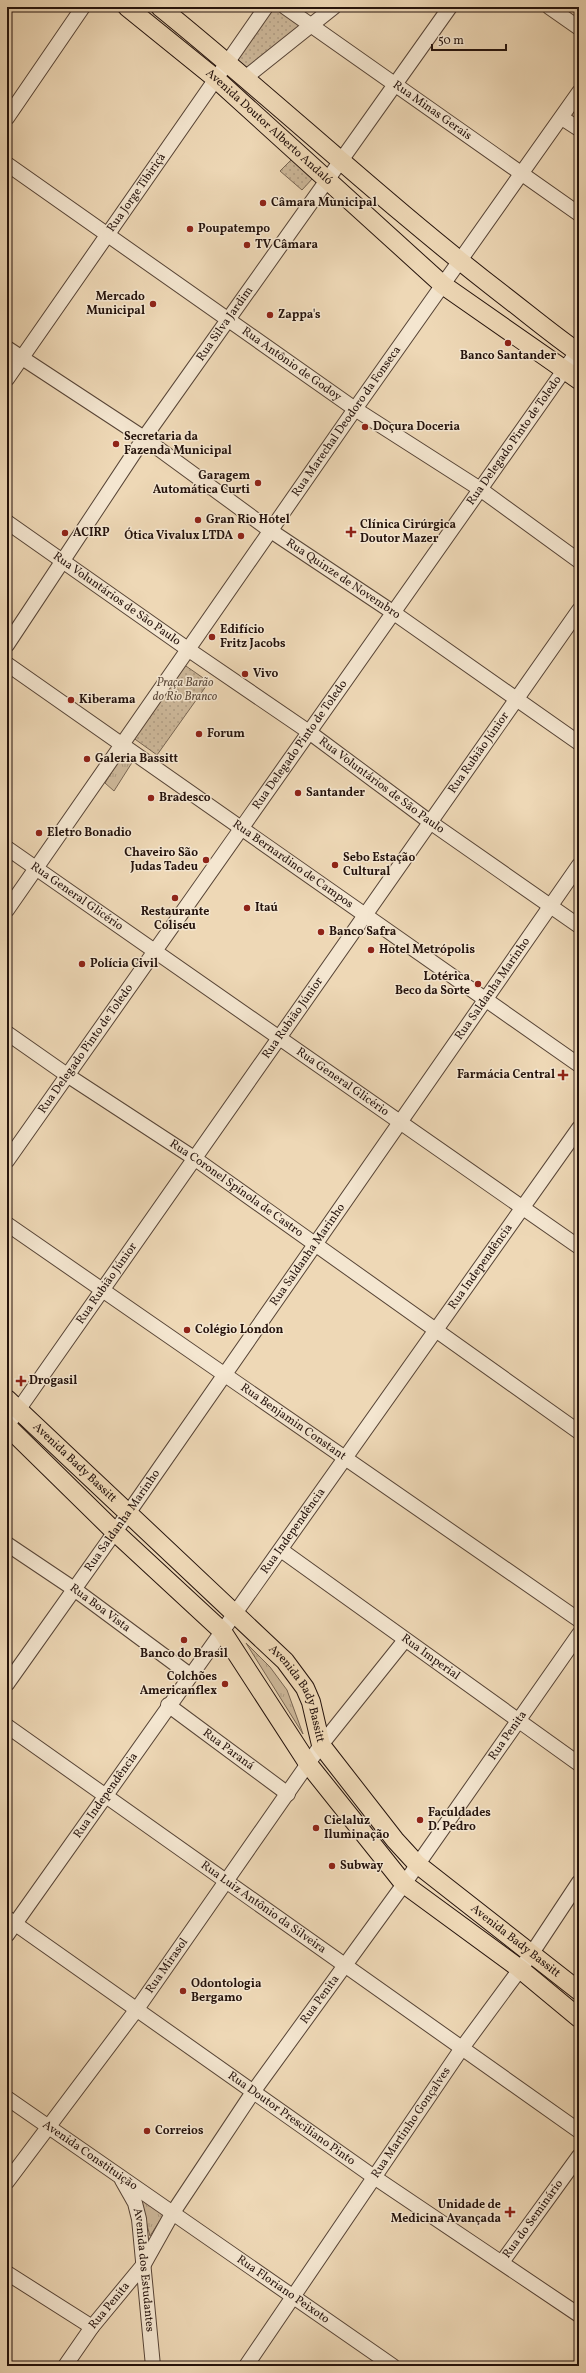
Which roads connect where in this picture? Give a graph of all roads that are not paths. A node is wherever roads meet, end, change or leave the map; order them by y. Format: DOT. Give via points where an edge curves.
graph roads {
  1 [pos="83,7"];
  2 [pos="127,7"];
  3 [pos="160,7"];
  4 [pos="266,7"];
  5 [pos="285,7"];
  6 [pos="334,7"];
  7 [pos="450,7"];
  8 [pos="549,7"];
  9 [pos="312,26"];
  10 [pos="579,28"];
  11 [pos="228,62"];
  12 [pos="216,78"];
  13 [pos="245,78"];
  14 [pos="395,84"];
  15 [pos="579,92"];
  16 [pos="7,118"];
  17 [pos="562,118"];
  18 [pos="579,130"];
  19 [pos="341,162"];
  20 [pos="7,164"];
  21 [pos="521,174"];
  22 [pos="327,181"];
  23 [pos="579,214"];
  24 [pos="108,234"];
  25 [pos="459,261"];
  26 [pos="443,285"];
  27 [pos="229,319"];
  28 [pos="7,348"];
  29 [pos="578,351"];
  30 [pos="21,358"];
  31 [pos="564,370"];
  32 [pos="7,379"];
  33 [pos="579,380"];
  34 [pos="355,409"];
  35 [pos="144,438"];
  36 [pos="480,489"];
  37 [pos="7,522"];
  38 [pos="271,531"];
  39 [pos="63,561"];
  40 [pos="579,561"];
  41 [pos="579,610"];
  42 [pos="394,613"];
  43 [pos="7,645"];
  44 [pos="188,650"];
  45 [pos="7,664"];
  46 [pos="516,699"];
  47 [pos="309,732"];
  48 [pos="579,743"];
  49 [pos="123,745"];
  50 [pos="430,822"];
  51 [pos="241,829"];
  52 [pos="7,848"];
  53 [pos="579,865"];
  54 [pos="37,869"];
  55 [pos="550,907"];
  56 [pos="7,910"];
  57 [pos="366,914"];
  58 [pos="579,926"];
  59 [pos="155,951"];
  60 [pos="485,1001"];
  61 [pos="7,1033"];
  62 [pos="279,1037"];
  63 [pos="579,1065"];
  64 [pos="67,1075"];
  65 [pos="400,1122"];
  66 [pos="579,1128"];
  67 [pos="194,1158"];
  68 [pos="7,1161"];
  69 [pos="523,1207"];
  70 [pos="7,1224"];
  71 [pos="315,1244"];
  72 [pos="579,1247"];
  73 [pos="102,1290"];
  74 [pos="435,1331"];
  75 [pos="224,1375"];
  76 [pos="12,1404"];
  77 [pos="7,1426"];
  78 [pos="579,1432"];
  79 [pos="344,1459"];
  80 [pos="129,1512"];
  81 [pos="115,1532"];
  82 [pos="7,1544"];
  83 [pos="281,1550"];
  84 [pos="74,1589"];
  85 [pos="235,1614"];
  86 [pos="579,1620"];
  87 [pos="222,1631"];
  88 [pos="579,1634"];
  89 [pos="405,1640"];
  90 [pos="190,1675"];
  91 [pos="7,1684"];
  92 [pos="168,1705"];
  93 [pos="519,1721"];
  94 [pos="7,1726"];
  95 [pos="321,1745"];
  96 [pos="579,1764"];
  97 [pos="309,1765"];
  98 [pos="288,1794"];
  99 [pos="106,1796"];
  100 [pos="417,1864"];
  101 [pos="226,1881"];
  102 [pos="404,1884"];
  103 [pos="577,1888"];
  104 [pos="11,1920"];
  105 [pos="7,1935"];
  106 [pos="532,1953"];
  107 [pos="344,1965"];
  108 [pos="520,1969"];
  109 [pos="579,1991"];
  110 [pos="137,2009"];
  111 [pos="579,2018"];
  112 [pos="462,2048"];
  113 [pos="253,2092"];
  114 [pos="7,2098"];
  115 [pos="50,2128"];
  116 [pos="579,2131"];
  117 [pos="579,2156"];
  118 [pos="374,2177"];
  119 [pos="121,2178"];
  120 [pos="7,2182"];
  121 [pos="172,2214"];
  122 [pos="502,2262"];
  123 [pos="144,2264"];
  124 [pos="7,2273"];
  125 [pos="293,2296"];
  126 [pos="579,2315"];
  127 [pos="92,2328"];
  128 [pos="65,2366"];
  129 [pos="153,2366"];
  130 [pos="246,2366"];
  131 [pos="392,2366"];
  1 -- 16 [label="street"];
  2 -- 12 [label="main road, Avenida Doutor Alberto Andaló"];
  3 -- 11 [label="main road, Avenida Doutor Alberto Andaló"];
  4 -- 11 [label="street, Rua Jorge Tibiriçá"];
  5 -- 9 [label="street, Rua Minas Gerais"];
  6 -- 9 [label="street"];
  7 -- 14 [label="street, Rua Silva Jardim"];
  8 -- 10 [label="street"];
  9 -- 13 [label="street"];
  9 -- 14 [label="street, Rua Minas Gerais"];
  11 -- 12 [label="street, Rua Jorge Tibiriçá"];
  11 -- 13 [label="main road, Avenida Doutor Alberto Andaló"];
  12 -- 22 [label="main road, Avenida Doutor Alberto Andaló"];
  12 -- 24 [label="street, Rua Jorge Tibiriçá"];
  13 -- 19 [label="main road, Avenida Doutor Alberto Andaló"];
  14 -- 19 [label="street, Rua Silva Jardim"];
  14 -- 21 [label="street, Rua Minas Gerais"];
  15 -- 17 [label="street, Rua Marechal Deodoro da Fonseca"];
  17 -- 18 [label="street"];
  17 -- 21 [label="street, Rua Marechal Deodoro da Fonseca"];
  19 -- 22 [label="street, Rua Silva Jardim"];
  19 -- 25 [label="main road, Avenida Doutor Alberto Andaló"];
  20 -- 24 [label="street, Rua Antônio de Godoy"];
  21 -- 23 [label="street, Rua Minas Gerais"];
  21 -- 25 [label="street, Rua Marechal Deodoro da Fonseca"];
  22 -- 26 [label="main road, Avenida Doutor Alberto Andaló"];
  22 -- 27 [label="street, Rua Silva Jardim"];
  24 -- 27 [label="street, Rua Antônio de Godoy"];
  24 -- 30 [label="street, Rua Jorge Tibiriçá"];
  25 -- 26 [label="street, Rua Marechal Deodoro da Fonseca"];
  25 -- 29 [label="main road, Avenida Doutor Alberto Andaló"];
  26 -- 31 [label="main road, Avenida Doutor Alberto Andaló"];
  26 -- 34 [label="street, Rua Marechal Deodoro da Fonseca"];
  27 -- 34 [label="street, Rua Antônio de Godoy"];
  27 -- 35 [label="street, Rua Silva Jardim"];
  28 -- 30 [label="street, Rua Quinze de Novembro"];
  29 -- 31 [label="street, Rua Delegado Pinto de Toledo"];
  30 -- 32 [label="street, Rua Jorge Tibiriçá"];
  30 -- 35 [label="street, Rua Quinze de Novembro"];
  31 -- 33 [label="main road, Avenida Doutor Alberto Andaló"];
  31 -- 36 [label="street, Rua Delegado Pinto de Toledo"];
  34 -- 36 [label="street, Rua Antônio de Godoy"];
  34 -- 38 [label="street, Rua Marechal Deodoro da Fonseca"];
  35 -- 38 [label="street, Rua Quinze de Novembro"];
  35 -- 39 [label="street, Rua Silva Jardim"];
  36 -- 40 [label="street, Rua Antônio de Godoy"];
  36 -- 42 [label="street, Rua Delegado Pinto de Toledo"];
  37 -- 39 [label="street, Rua Voluntários de São Paulo"];
  38 -- 42 [label="street, Rua Quinze de Novembro"];
  38 -- 44 [label="street, Rua Marechal Deodoro da Fonseca"];
  39 -- 43 [label="street, Rua Silva Jardim"];
  39 -- 44 [label="street, Rua Voluntários de São Paulo"];
  41 -- 46 [label="street, Rua Rubião Júnior"];
  42 -- 46 [label="street, Rua Quinze de Novembro"];
  42 -- 47 [label="street, Rua Delegado Pinto de Toledo"];
  44 -- 47 [label="street, Rua Voluntários de São Paulo"];
  44 -- 49 [label="street, Rua Marechal Deodoro da Fonseca"];
  45 -- 49 [label="street, Rua Bernardino de Campos"];
  46 -- 48 [label="street, Rua Quinze de Novembro"];
  46 -- 50 [label="street, Rua Rubião Júnior"];
  47 -- 50 [label="street, Rua Voluntários de São Paulo"];
  47 -- 51 [label="street, Rua Delegado Pinto de Toledo"];
  49 -- 51 [label="street, Rua Bernardino de Campos"];
  49 -- 54 [label="street, Rua Marechal Deodoro da Fonseca"];
  50 -- 55 [label="street, Rua Voluntários de São Paulo"];
  50 -- 57 [label="street, Rua Rubião Júnior"];
  51 -- 57 [label="street, Rua Bernardino de Campos"];
  51 -- 59 [label="street, Rua Delegado Pinto de Toledo"];
  52 -- 54 [label="street, Rua General Glicério"];
  53 -- 55 [label="street, Rua Saldanha Marinho"];
  54 -- 56 [label="street, Rua Marechal Deodoro da Fonseca"];
  54 -- 59 [label="street, Rua General Glicério"];
  55 -- 58 [label="street, Rua Voluntários de São Paulo"];
  55 -- 60 [label="street, Rua Saldanha Marinho"];
  57 -- 60 [label="street, Rua Bernardino de Campos"];
  57 -- 62 [label="street, Rua Rubião Júnior"];
  59 -- 62 [label="street, Rua General Glicério"];
  59 -- 64 [label="street, Rua Delegado Pinto de Toledo"];
  60 -- 63 [label="street, Rua Bernardino de Campos"];
  60 -- 65 [label="street, Rua Saldanha Marinho"];
  61 -- 64 [label="street, Rua Coronel Spínola de Castro"];
  62 -- 65 [label="street, Rua General Glicério"];
  62 -- 67 [label="street, Rua Rubião Júnior"];
  64 -- 67 [label="street, Rua Coronel Spínola de Castro"];
  64 -- 68 [label="street, Rua Delegado Pinto de Toledo"];
  65 -- 69 [label="street, Rua General Glicério"];
  65 -- 71 [label="street, Rua Saldanha Marinho"];
  66 -- 69 [label="street, Rua Independência"];
  67 -- 71 [label="street, Rua Coronel Spínola de Castro"];
  67 -- 73 [label="street, Rua Rubião Júnior"];
  69 -- 72 [label="street, Rua General Glicério"];
  69 -- 74 [label="street, Rua Independência"];
  70 -- 73 [label="street, Rua Benjamin Constant"];
  71 -- 74 [label="street, Rua Coronel Spínola de Castro"];
  71 -- 75 [label="street, Rua Saldanha Marinho"];
  73 -- 75 [label="street, Rua Benjamin Constant"];
  73 -- 76 [label="street, Rua Rubião Júnior"];
  74 -- 78 [label="street, Rua Coronel Spínola de Castro"];
  74 -- 79 [label="street, Rua Independência"];
  75 -- 79 [label="street, Rua Benjamin Constant"];
  75 -- 80 [label="street, Rua Saldanha Marinho"];
  76 -- 77 [label="street, Rua Rubião Júnior"];
  76 -- 80 [label="main road, Avenida Bady Bassitt"];
  77 -- 81 [label="main road, Avenida Bady Bassitt"];
  79 -- 83 [label="street, Rua Independência"];
  79 -- 86 [label="street, Rua Benjamin Constant"];
  80 -- 81 [label="street, Rua Saldanha Marinho"];
  80 -- 85 [label="main road, Avenida Bady Bassitt"];
  81 -- 84 [label="street, Rua Saldanha Marinho"];
  81 -- 87 [label="main road, Avenida Bady Bassitt"];
  82 -- 84 [label="street, Rua Boa Vista"];
  83 -- 85 [label="street, Rua Independência"];
  83 -- 89 [label="street, Rua Imperial"];
  84 -- 90 [label="street, Rua Boa Vista"];
  84 -- 91 [label="street, Rua Saldanha Marinho"];
  85 -- 87 [label="street, Rua Independência"];
  85 -- 95 [label="main road, Avenida Bady Bassitt" via="285,1661 305,1688"];
  87 -- 90 [label="street, Rua Independência"];
  87 -- 97 [label="main road, Avenida Bady Bassitt"];
  88 -- 93 [label="street, Rua Penita"];
  89 -- 93 [label="street, Rua Imperial"];
  89 -- 95 [label="street, Rua Mirasol"];
  90 -- 92 [label="street, Rua Independência"];
  92 -- 98 [label="street, Rua Paraná"];
  92 -- 99 [label="street, Rua Independência"];
  93 -- 96 [label="street, Rua Imperial"];
  93 -- 100 [label="street, Rua Penita"];
  94 -- 99 [label="street, Rua Luiz Antônio da Silveira"];
  95 -- 97 [label="street, Rua Mirasol"];
  95 -- 100 [label="main road, Avenida Bady Bassitt" via="395,1840"];
  97 -- 98 [label="street, Rua Mirasol"];
  97 -- 102 [label="main road, Avenida Bady Bassitt"];
  98 -- 101 [label="street, Rua Mirasol"];
  99 -- 101 [label="street, Rua Luiz Antônio da Silveira"];
  99 -- 104 [label="street, Rua Independência"];
  100 -- 102 [label="street, Rua Penita"];
  100 -- 106 [label="main road, Avenida Bady Bassitt"];
  101 -- 107 [label="street, Rua Luiz Antônio da Silveira"];
  101 -- 110 [label="street, Rua Mirasol"];
  102 -- 107 [label="street, Rua Penita"];
  102 -- 108 [label="main road, Avenida Bady Bassitt"];
  103 -- 106 [label="street, Rua Martinho Gonçalves"];
  104 -- 105 [label="street, Rua Independência"];
  104 -- 110 [label="street, Rua Doutor Presciliano Pinto"];
  106 -- 108 [label="street, Rua Martinho Gonçalves"];
  106 -- 109 [label="main road, Avenida Bady Bassitt"];
  107 -- 112 [label="street, Rua Luiz Antônio da Silveira"];
  107 -- 113 [label="street, Rua Penita"];
  108 -- 111 [label="main road, Avenida Bady Bassitt"];
  108 -- 112 [label="street, Rua Martinho Gonçalves"];
  110 -- 113 [label="street, Rua Doutor Presciliano Pinto"];
  110 -- 115 [label="street, Rua Mirasol"];
  112 -- 116 [label="street, Rua Luiz Antônio da Silveira"];
  112 -- 118 [label="street, Rua Martinho Gonçalves"];
  113 -- 118 [label="street, Rua Doutor Presciliano Pinto"];
  113 -- 121 [label="street, Rua Penita"];
  114 -- 115 [label="street, Avenida Constituição"];
  115 -- 119 [label="street, Avenida Constituição"];
  115 -- 120 [label="street, Rua Mirasol"];
  117 -- 122 [label="street, Rua do Seminário"];
  118 -- 122 [label="street, Rua Doutor Presciliano Pinto"];
  118 -- 125 [label="street, Rua Martinho Gonçalves"];
  119 -- 121 [label="street, Avenida Constituição"];
  119 -- 123 [label="street, Avenida dos Estudantes" via="135,2203"];
  121 -- 123 [label="street, Rua Penita"];
  121 -- 125 [label="street, Rua Floriano Peixoto"];
  122 -- 126 [label="street, Rua Doutor Presciliano Pinto"];
  123 -- 127 [label="street, Rua Penita"];
  123 -- 129 [label="street, Avenida dos Estudantes"];
  124 -- 127 [label="street"];
  125 -- 130 [label="street, Rua Martinho Gonçalves"];
  125 -- 131 [label="street, Rua Floriano Peixoto"];
  127 -- 128 [label="street, Rua Penita"];
}
